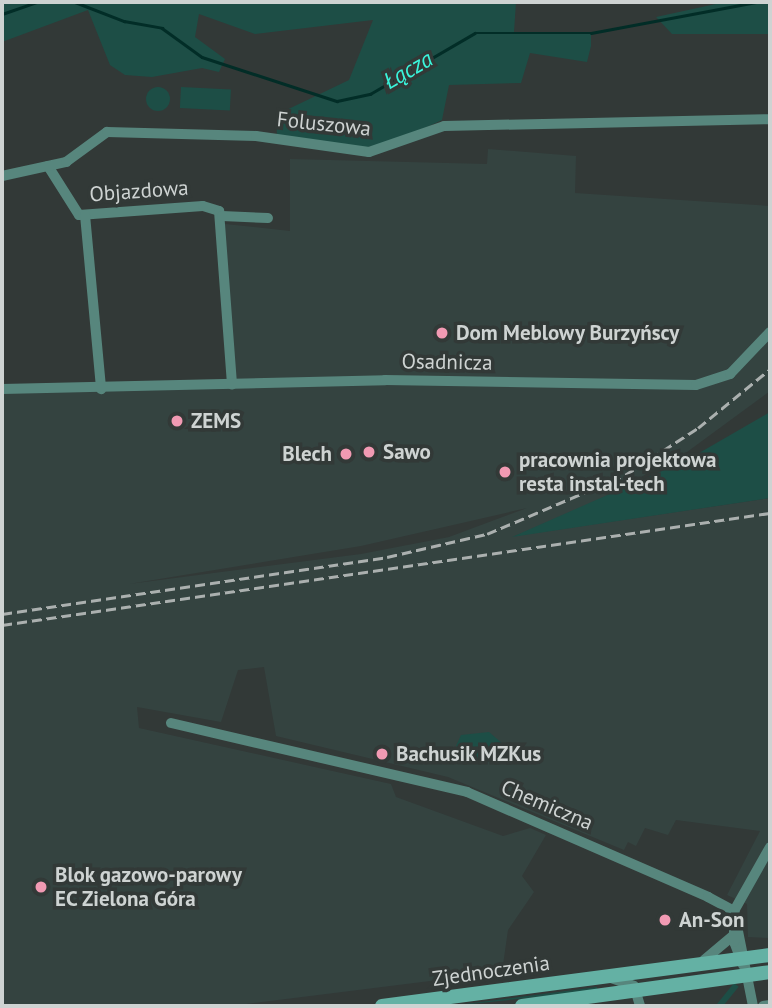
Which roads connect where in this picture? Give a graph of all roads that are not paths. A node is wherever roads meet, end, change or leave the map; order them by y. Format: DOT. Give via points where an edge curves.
graph roads {
  1 [pos="770,119"];
  2 [pos="48,166"];
  3 [pos="2,176"];
  4 [pos="85,215"];
  5 [pos="222,216"];
  6 [pos="268,218"];
  7 [pos="770,332"];
  8 [pos="232,385"];
  9 [pos="2,389"];
  10 [pos="101,389"];
  11 [pos="171,723"];
  12 [pos="770,847"];
  13 [pos="734,911"];
  14 [pos="733,936"];
  15 [pos="770,955"];
  16 [pos="743,958"];
  17 [pos="692,965"];
  18 [pos="651,970"];
  19 [pos="770,972"];
  20 [pos="750,975"];
  21 [pos="605,977"];
  22 [pos="636,990"];
  23 [pos="432,1000"];
  24 [pos="770,1005"];
  25 [pos="382,1006"];
  26 [pos="414,1006"];
  27 [pos="523,1006"];
  28 [pos="640,1006"];
  29 [pos="753,1006"];
  30 [pos="763,1006"];
  1 -- 2 [label="street, Foluszowa" via="444,126 369,152 248,135 107,132 73,158"];
  2 -- 3 [label="street"];
  2 -- 4 [label="street, Objazdowa" via="66,204"];
  4 -- 5 [label="street, Objazdowa" via="203,206"];
  4 -- 10 [label="street"];
  5 -- 6 [label="street, Objazdowa"];
  5 -- 8 [label="street"];
  7 -- 8 [label="street, Osadnicza" via="730,374 696,385 404,380"];
  8 -- 10 [label="street, Osadnicza"];
  9 -- 10 [label="street, Osadnicza"];
  11 -- 13 [label="street, Chemiczna" via="467,793"];
  12 -- 13 [label="street"];
  13 -- 14 [label="street"];
  13 -- 16 [label="street"];
  14 -- 16 [label="street"];
  14 -- 17 [label="street" via="722,951"];
  15 -- 16 [label="main road, Zjednoczenia"];
  16 -- 17 [label="main road, Zjednoczenia"];
  16 -- 20 [label="street"];
  17 -- 18 [label="main road, Zjednoczenia"];
  18 -- 21 [label="main road, Zjednoczenia"];
  18 -- 22 [label="street"];
  19 -- 20 [label="main road, Zjednoczenia"];
  20 -- 22 [label="main road, Zjednoczenia"];
  20 -- 29 [label="street"];
  21 -- 22 [label="street, Zjednoczenia"];
  21 -- 23 [label="main road, Zjednoczenia"];
  22 -- 27 [label="main road, Zjednoczenia"];
  22 -- 28 [label="street"];
  23 -- 25 [label="main road, Zjednoczenia"];
  23 -- 26 [label="main road"];
  24 -- 30 [label="street"];
}
